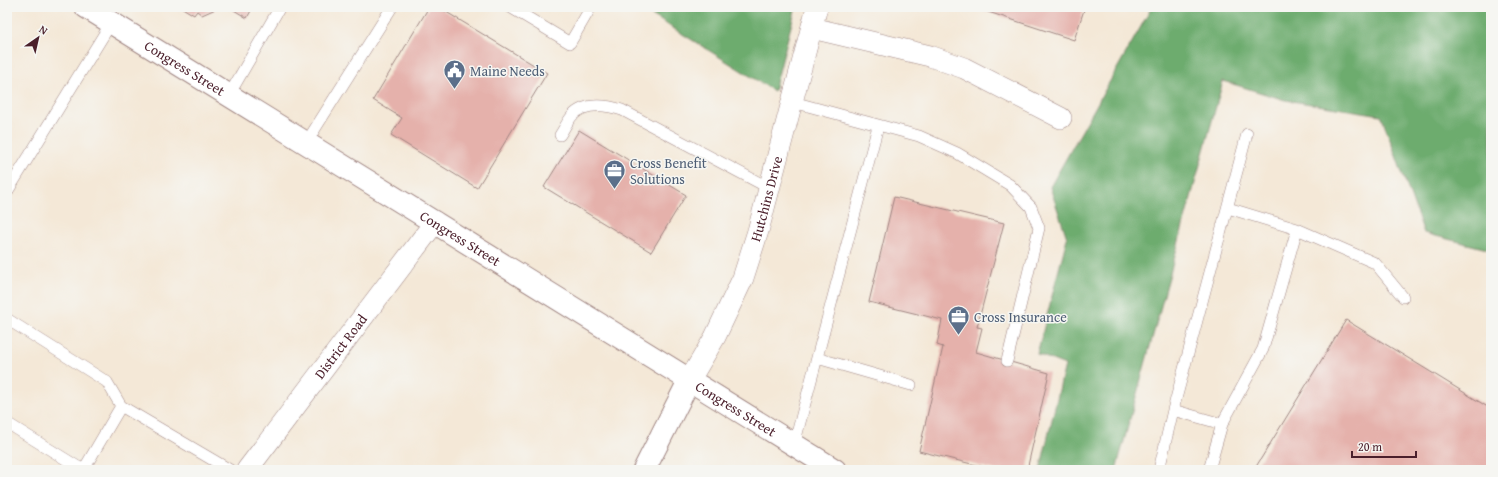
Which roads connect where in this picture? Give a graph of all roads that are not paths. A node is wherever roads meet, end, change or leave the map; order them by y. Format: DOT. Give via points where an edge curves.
graph roads {
  1 [pos="86,7"];
  2 [pos="280,7"];
  3 [pos="392,7"];
  4 [pos="510,7"];
  5 [pos="591,7"];
  6 [pos="817,7"];
  7 [pos="112,23"];
  8 [pos="812,28"];
  9 [pos="229,95"];
  10 [pos="793,102"];
  11 [pos="1061,118"];
  12 [pos="878,126"];
  13 [pos="1247,134"];
  14 [pos="560,135"];
  15 [pos="306,143"];
  16 [pos="769,188"];
  17 [pos="7,192"];
  18 [pos="1228,208"];
  19 [pos="435,222"];
  20 [pos="1297,228"];
  21 [pos="1403,297"];
  22 [pos="7,319"];
  23 [pos="817,358"];
  24 [pos="1006,361"];
  25 [pos="690,381"];
  26 [pos="911,385"];
  27 [pos="120,406"];
  28 [pos="1173,410"];
  29 [pos="7,423"];
  30 [pos="1222,424"];
  31 [pos="794,445"];
  32 [pos="84,470"];
  33 [pos="230,470"];
  34 [pos="247,470"];
  35 [pos="644,470"];
  36 [pos="835,470"];
  37 [pos="1158,470"];
  38 [pos="1209,470"];
  1 -- 7 [label="main road, Congress Street"];
  2 -- 9 [label="lane"];
  3 -- 15 [label="lane"];
  4 -- 5 [label="lane" via="570,43"];
  6 -- 8 [label="street, Hutchins Drive"];
  7 -- 9 [label="main road, Congress Street"];
  7 -- 17 [label="lane"];
  8 -- 10 [label="street, Hutchins Drive"];
  8 -- 11 [label="street" via="930,56 964,68"];
  9 -- 15 [label="main road, Congress Street"];
  10 -- 12 [label="lane"];
  10 -- 16 [label="street, Hutchins Drive"];
  12 -- 23 [label="lane"];
  12 -- 24 [label="lane" via="919,136 957,153 1010,185 1031,207 1039,228"];
  13 -- 18 [label="lane"];
  14 -- 16 [label="lane" via="572,116 586,108 605,105 622,110"];
  15 -- 19 [label="main road, Congress Street"];
  16 -- 25 [label="street, Hutchins Drive" via="742,278 715,338"];
  18 -- 20 [label="lane"];
  18 -- 28 [label="lane"];
  19 -- 25 [label="main road, Congress Street"];
  19 -- 34 [label="street, District Road"];
  20 -- 21 [label="lane" via="1375,263"];
  20 -- 30 [label="lane" via="1263,349"];
  22 -- 27 [label="lane" via="107,382"];
  23 -- 26 [label="lane"];
  23 -- 31 [label="lane"];
  25 -- 31 [label="main road, Congress Street"];
  25 -- 35 [label="main road"];
  27 -- 32 [label="lane"];
  27 -- 33 [label="lane"];
  28 -- 30 [label="lane"];
  28 -- 37 [label="lane"];
  29 -- 32 [label="lane"];
  30 -- 38 [label="lane"];
  31 -- 36 [label="main road, Congress Street"];
}
